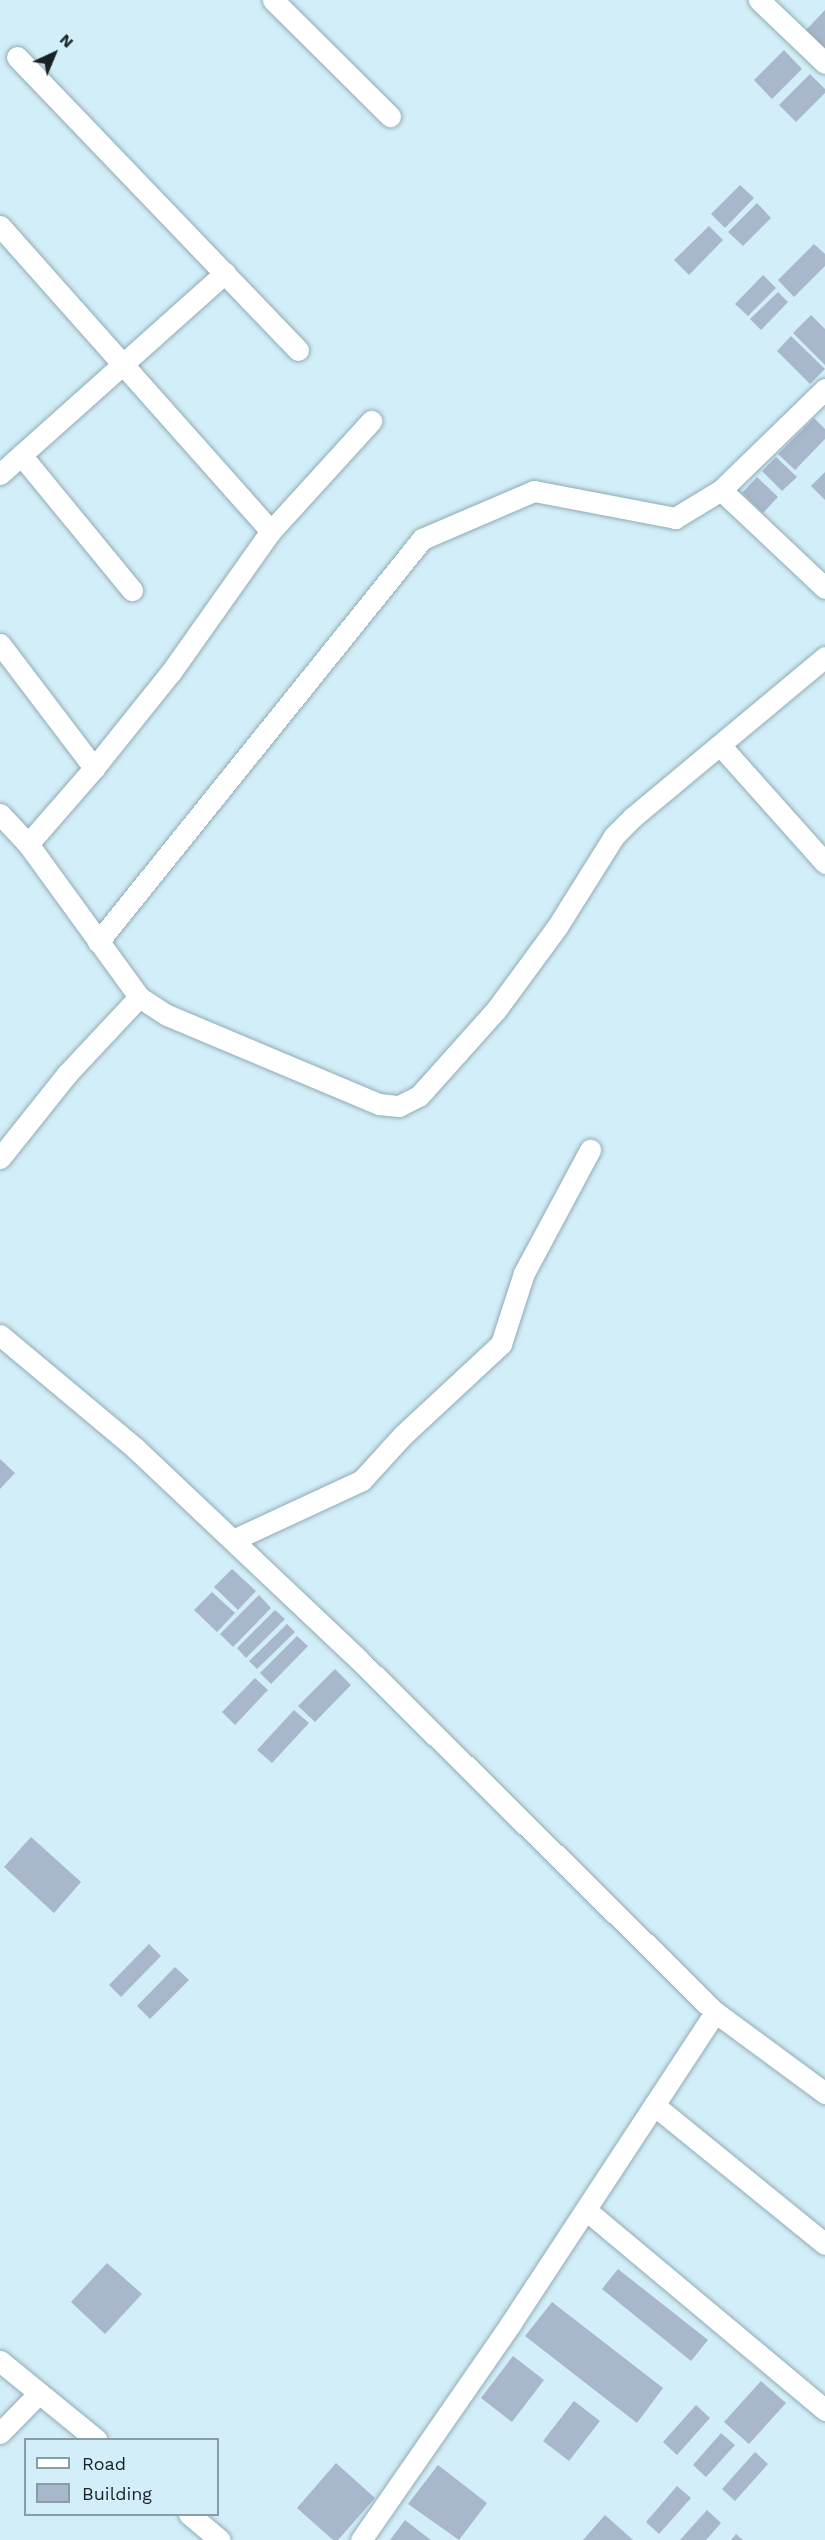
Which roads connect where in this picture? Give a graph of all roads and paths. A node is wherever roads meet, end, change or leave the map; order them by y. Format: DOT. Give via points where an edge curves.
graph roads {
  1 [pos="273,0"];
  2 [pos="759,0"];
  3 [pos="17,57"];
  4 [pos="825,63"];
  5 [pos="390,116"];
  6 [pos="0,226"];
  7 [pos="225,273"];
  8 [pos="298,350"];
  9 [pos="122,364"];
  10 [pos="825,389"];
  11 [pos="371,422"];
  12 [pos="21,455"];
  13 [pos="0,474"];
  14 [pos="721,490"];
  15 [pos="271,531"];
  16 [pos="825,588"];
  17 [pos="132,590"];
  18 [pos="0,644"];
  19 [pos="825,657"];
  20 [pos="720,745"];
  21 [pos="94,768"];
  22 [pos="0,814"];
  23 [pos="28,844"];
  24 [pos="825,862"];
  25 [pos="98,942"];
  26 [pos="139,997"];
  27 [pos="590,1149"];
  28 [pos="0,1158"];
  29 [pos="0,1335"];
  30 [pos="233,1540"];
  31 [pos="715,2012"];
  32 [pos="825,2093"];
  33 [pos="654,2105"];
  34 [pos="586,2210"];
  35 [pos="825,2244"];
  36 [pos="0,2361"];
  37 [pos="39,2393"];
  38 [pos="825,2410"];
  39 [pos="0,2433"];
  40 [pos="96,2438"];
  41 [pos="191,2516"];
  42 [pos="220,2540"];
  43 [pos="361,2540"];
  1 -- 5 [label="street"];
  2 -- 4 [label="street"];
  3 -- 7 [label="street"];
  6 -- 9 [label="street"];
  7 -- 8 [label="street"];
  7 -- 9 [label="street"];
  9 -- 12 [label="street"];
  9 -- 15 [label="street"];
  10 -- 14 [label="street"];
  11 -- 15 [label="street"];
  12 -- 13 [label="street"];
  12 -- 17 [label="street"];
  14 -- 16 [label="street"];
  14 -- 25 [label="street" via="675,518 534,491 422,539"];
  15 -- 21 [label="street" via="171,672"];
  18 -- 21 [label="street"];
  19 -- 20 [label="street"];
  20 -- 24 [label="street"];
  20 -- 26 [label="street" via="614,836 557,927 496,1010 418,1096 399,1106 379,1104 167,1015"];
  21 -- 23 [label="street"];
  22 -- 23 [label="street"];
  23 -- 25 [label="street"];
  25 -- 26 [label="street"];
  26 -- 28 [label="street" via="67,1074"];
  27 -- 30 [label="street" via="524,1273 501,1344 403,1435 362,1480"];
  29 -- 30 [label="street" via="135,1448"];
  30 -- 31 [label="street"];
  31 -- 32 [label="street"];
  31 -- 33 [label="street"];
  33 -- 34 [label="street"];
  33 -- 35 [label="street"];
  34 -- 38 [label="street"];
  34 -- 43 [label="street"];
  36 -- 37 [label="street"];
  37 -- 39 [label="street"];
  37 -- 40 [label="street"];
  41 -- 42 [label="street"];
}
